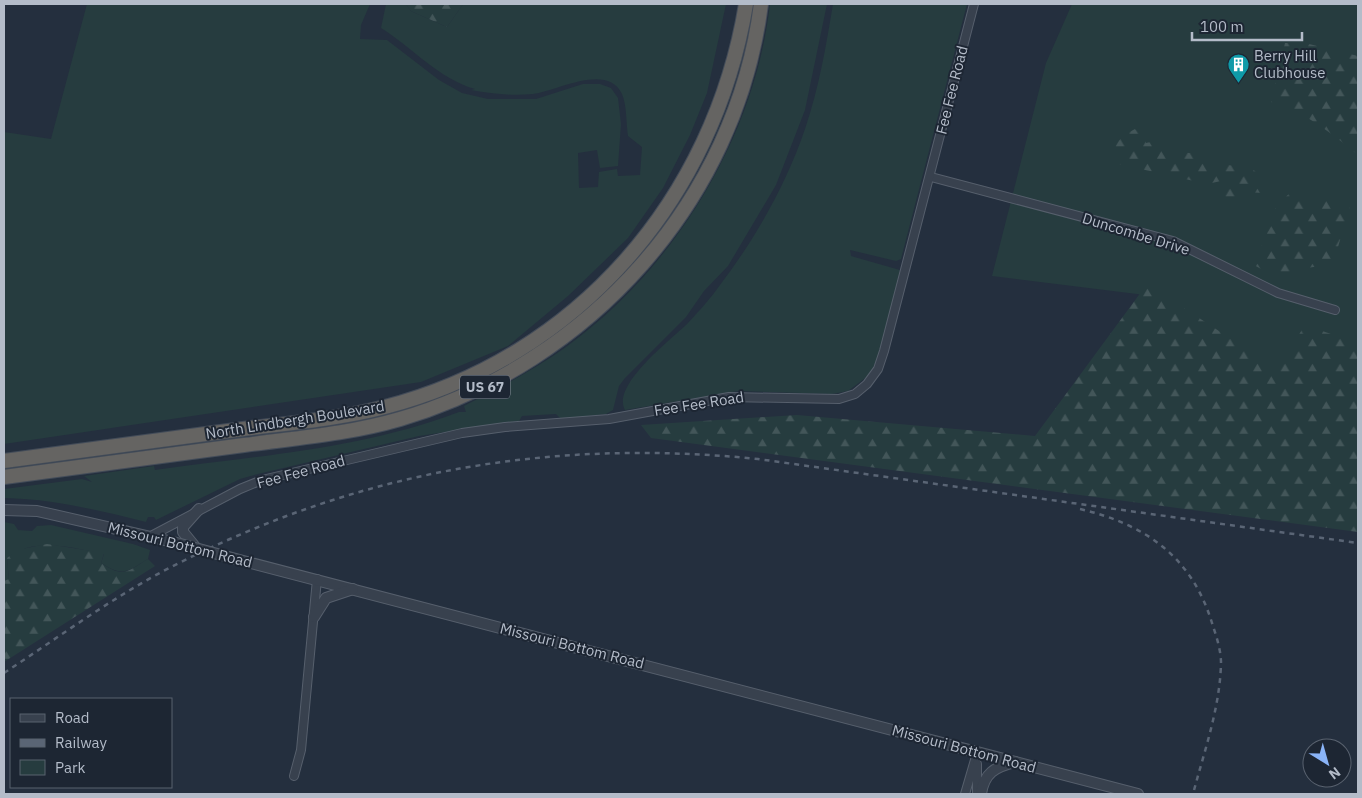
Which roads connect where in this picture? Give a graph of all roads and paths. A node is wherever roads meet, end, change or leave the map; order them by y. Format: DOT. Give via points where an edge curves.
graph roads {
  1 [pos="746,4"];
  2 [pos="762,4"];
  3 [pos="974,4"];
  4 [pos="930,177"];
  5 [pos="1334,310"];
  6 [pos="4,461"];
  7 [pos="4,477"];
  8 [pos="199,509"];
  9 [pos="4,510"];
  10 [pos="151,536"];
  11 [pos="196,548"];
  12 [pos="317,579"];
  13 [pos="354,589"];
  14 [pos="314,617"];
  15 [pos="977,752"];
  16 [pos="1015,762"];
  17 [pos="294,776"];
  18 [pos="965,794"];
  19 [pos="977,794"];
  20 [pos="981,794"];
  21 [pos="1138,794"];
  1 -- 6 [label="highway, North Lindbergh Boulevard / US 67" via="736,54 719,107 697,157 669,205 599,288 557,324 512,354 438,390 359,413"];
  2 -- 7 [label="highway, North Lindbergh Boulevard / US 67" via="748,69 731,120 709,169 680,218 609,301 522,366 449,402 370,426"];
  3 -- 4 [label="street, Fee Fee Road"];
  4 -- 5 [label="street, Duncombe Drive" via="1173,241 1278,293"];
  4 -- 8 [label="street, Fee Fee Road" via="878,369 868,384 855,394 823,400 729,397 609,419 462,433 282,474"];
  8 -- 10 [label="street, Fee Fee Road"];
  8 -- 11 [label="street" via="183,527 183,532"];
  9 -- 10 [label="street, Missouri Bottom Road" via="37,510"];
  10 -- 11 [label="street, Missouri Bottom Road, bridge"];
  11 -- 12 [label="street, Missouri Bottom Road, bridge"];
  12 -- 13 [label="street, Missouri Bottom Road"];
  12 -- 14 [label="street"];
  13 -- 14 [label="street" via="326,598"];
  13 -- 15 [label="street, Missouri Bottom Road"];
  14 -- 17 [label="street" via="301,750"];
  15 -- 16 [label="street, Missouri Bottom Road"];
  15 -- 18 [label="street"];
  15 -- 19 [label="street"];
  16 -- 20 [label="street" via="988,774"];
  16 -- 21 [label="street, Missouri Bottom Road"];
}
